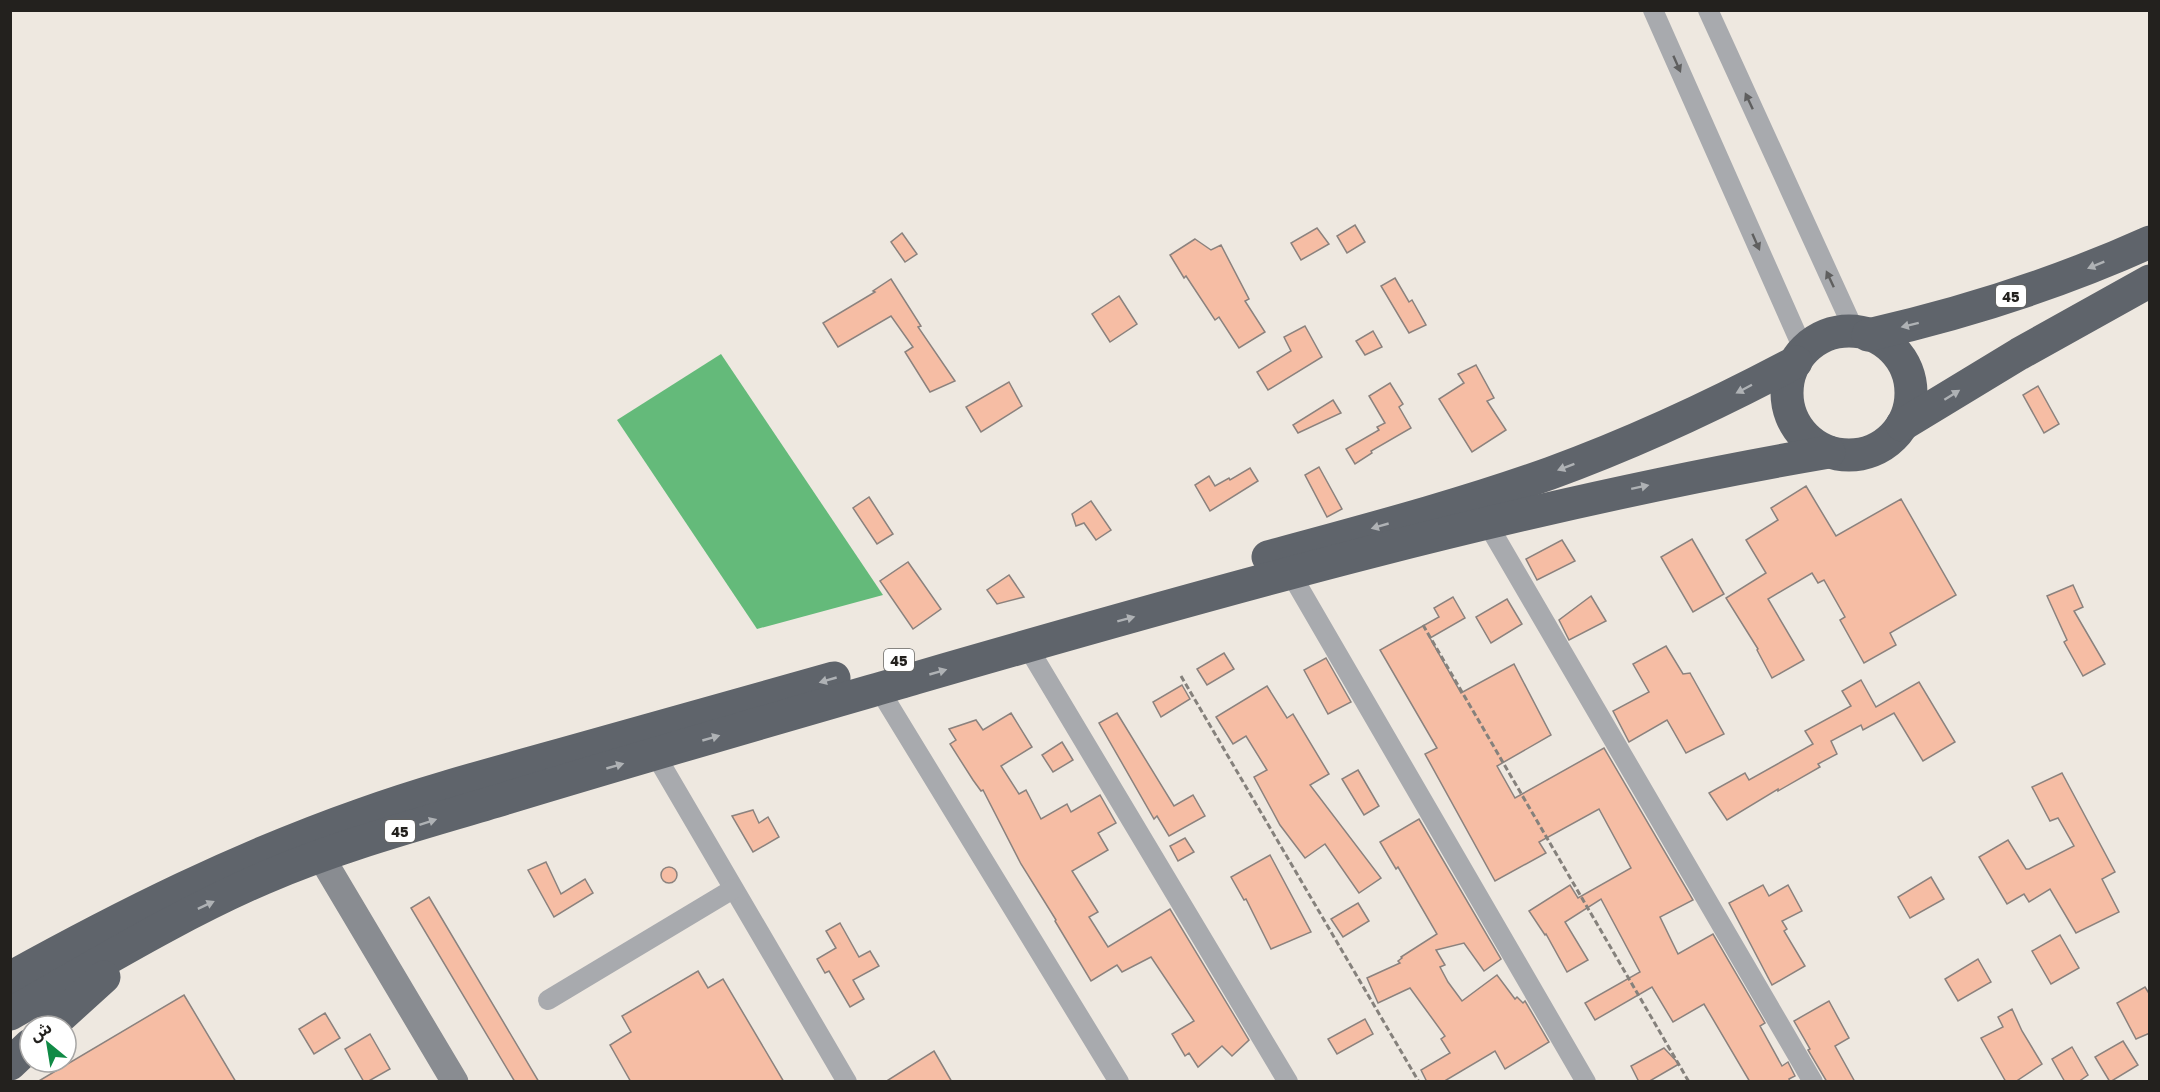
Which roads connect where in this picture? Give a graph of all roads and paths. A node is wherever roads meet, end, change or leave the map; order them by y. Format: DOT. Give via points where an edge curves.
graph roads {
  1 [pos="1653,10"];
  2 [pos="1708,10"];
  3 [pos="2150,242"];
  4 [pos="2150,281"];
  5 [pos="1862,333"];
  6 [pos="1800,356"];
  7 [pos="1902,425"];
  8 [pos="1829,452"];
  9 [pos="1487,523"];
  10 [pos="1291,574"];
  11 [pos="1423,625"];
  12 [pos="1027,646"];
  13 [pos="1181,676"];
  14 [pos="879,689"];
  15 [pos="655,754"];
  16 [pos="314,846"];
  17 [pos="733,889"];
  18 [pos="154,932"];
  19 [pos="64,948"];
  20 [pos="10,959"];
  21 [pos="10,978"];
  22 [pos="548,1000"];
  23 [pos="10,1014"];
  24 [pos="63,1014"];
  25 [pos="10,1074"];
  26 [pos="15,1082"];
  27 [pos="455,1082"];
  28 [pos="847,1082"];
  29 [pos="1119,1082"];
  30 [pos="1288,1082"];
  31 [pos="1419,1082"];
  32 [pos="1586,1082"];
  33 [pos="1689,1082"];
  34 [pos="1813,1082"];
  1 -- 6 [label="street, one-way"];
  5 -- 2 [label="street, one-way"];
  3 -- 5 [label="highway, 45, one-way" via="2043,286 1956,313"];
  7 -- 4 [label="highway, one-way"];
  5 -- 6 [label="highway" via="1828,336"];
  5 -- 7 [label="highway" via="1892,349 1907,372 1911,399"];
  6 -- 8 [label="highway" via="1790,374 1787,402 1806,438"];
  6 -- 16 [label="highway, 45, one-way" via="1736,393 1551,473 1423,514 468,781 363,814"];
  7 -- 8 [label="highway" via="1894,436 1870,452"];
  9 -- 8 [label="highway, 45, one-way" via="1703,474"];
  9 -- 10 [label="highway, 45"];
  9 -- 34 [label="street"];
  12 -- 10 [label="highway, 45, one-way"];
  10 -- 32 [label="street"];
  11 -- 33 [label="path"];
  14 -- 12 [label="highway, 45, one-way"];
  12 -- 30 [label="street"];
  13 -- 31 [label="path"];
  15 -- 14 [label="highway, 45, one-way"];
  14 -- 29 [label="street"];
  16 -- 15 [label="highway, 45, one-way" via="442,817"];
  15 -- 17 [label="street"];
  18 -- 16 [label="highway, 45, one-way" via="267,877"];
  16 -- 19 [label="highway, 45" via="211,875"];
  16 -- 27 [label="street"];
  17 -- 22 [label="street"];
  17 -- 28 [label="street"];
  18 -- 23 [label="highway, 45"];
  18 -- 24 [label="highway"];
  19 -- 20 [label="highway"];
  19 -- 21 [label="highway, 45"];
  25 -- 26 [label="street"];
}
